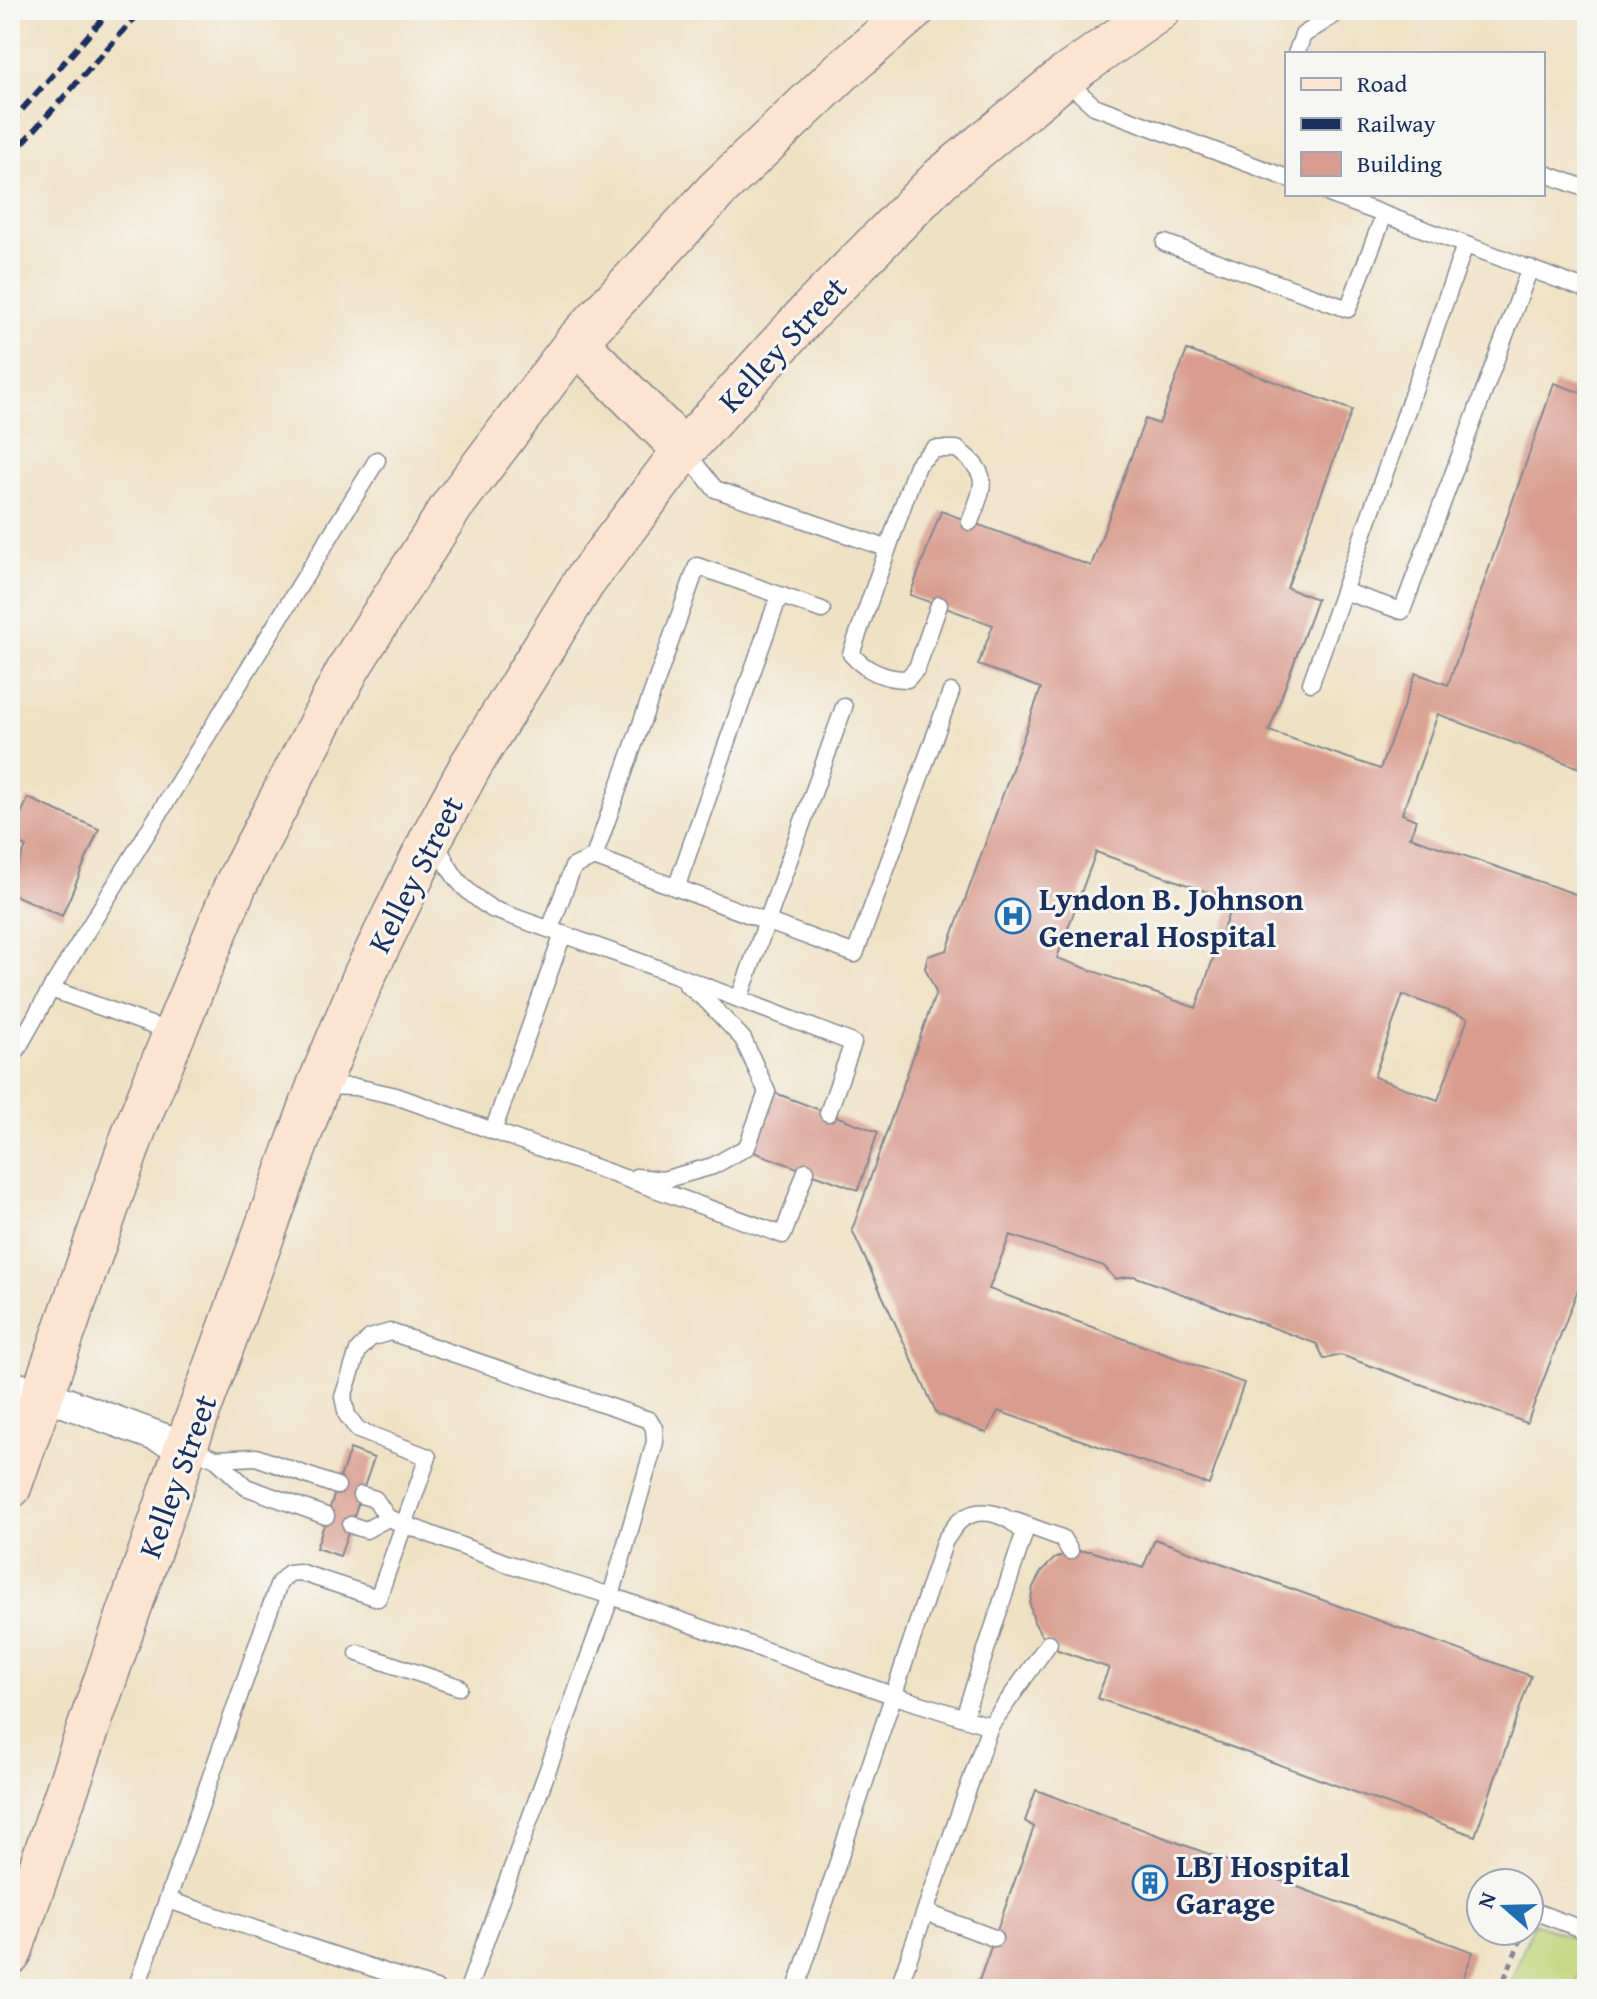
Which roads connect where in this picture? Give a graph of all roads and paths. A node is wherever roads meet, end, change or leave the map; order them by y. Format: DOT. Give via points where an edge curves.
graph roads {
  1 [pos="913,10"];
  2 [pos="1159,10"];
  3 [pos="1342,10"];
  4 [pos="1297,52"];
  5 [pos="1063,78"];
  6 [pos="1545,174"];
  7 [pos="1285,177"];
  8 [pos="1587,189"];
  9 [pos="1334,196"];
  10 [pos="1384,215"];
  11 [pos="1165,243"];
  12 [pos="1465,245"];
  13 [pos="1530,268"];
  14 [pos="1587,290"];
  15 [pos="576,342"];
  16 [pos="684,450"];
  17 [pos="377,460"];
  18 [pos="970,522"];
  19 [pos="886,548"];
  20 [pos="1343,591"];
  21 [pos="779,596"];
  22 [pos="939,605"];
  23 [pos="822,610"];
  24 [pos="1311,683"];
  25 [pos="951,692"];
  26 [pos="844,707"];
  27 [pos="433,835"];
  28 [pos="594,857"];
  29 [pos="676,888"];
  30 [pos="768,922"];
  31 [pos="556,932"];
  32 [pos="671,973"];
  33 [pos="51,989"];
  34 [pos="739,999"];
  35 [pos="174,1034"];
  36 [pos="10,1062"];
  37 [pos="318,1086"];
  38 [pos="828,1113"];
  39 [pos="493,1131"];
  40 [pos="806,1171"];
  41 [pos="610,1175"];
  42 [pos="26,1390"];
  43 [pos="201,1453"];
  44 [pos="337,1486"];
  45 [pos="10,1487"];
  46 [pos="361,1495"];
  47 [pos="326,1516"];
  48 [pos="1015,1521"];
  49 [pos="396,1522"];
  50 [pos="351,1525"];
  51 [pos="1070,1551"];
  52 [pos="611,1596"];
  53 [pos="1049,1643"];
  54 [pos="358,1653"];
  55 [pos="459,1687"];
  56 [pos="892,1695"];
  57 [pos="964,1717"];
  58 [pos="990,1726"];
  59 [pos="168,1900"];
  60 [pos="925,1912"];
  61 [pos="1545,1915"];
  62 [pos="1587,1931"];
  63 [pos="994,1938"];
  64 [pos="1517,1947"];
  65 [pos="10,1954"];
  66 [pos="136,1989"];
  67 [pos="436,1989"];
  68 [pos="468,1989"];
  69 [pos="798,1989"];
  70 [pos="898,1989"];
  71 [pos="1500,1989"];
  1 -- 15 [label="main road" via="716,191"];
  2 -- 5 [label="main road, Kelley Street"];
  3 -- 4 [label="lane" via="1303,35"];
  5 -- 7 [label="lane" via="1094,106"];
  5 -- 16 [label="main road, Kelley Street" via="941,178"];
  6 -- 8 [label="lane"];
  9 -- 10 [label="lane"];
  10 -- 11 [label="lane" via="1348,309"];
  10 -- 12 [label="lane"];
  12 -- 13 [label="lane"];
  12 -- 20 [label="lane"];
  13 -- 14 [label="lane"];
  13 -- 20 [label="lane" via="1402,611"];
  15 -- 16 [label="main road"];
  15 -- 35 [label="main road" via="452,506 350,666 236,884"];
  16 -- 19 [label="lane" via="715,489"];
  16 -- 27 [label="main road, Kelley Street" via="584,582"];
  17 -- 33 [label="lane"];
  18 -- 19 [label="lane" via="983,487 977,464 957,449 934,449 917,465"];
  19 -- 22 [label="lane" via="851,654 859,663 872,672 907,679 917,668"];
  20 -- 24 [label="lane"];
  21 -- 23 [label="lane"];
  21 -- 28 [label="lane" via="697,566"];
  21 -- 29 [label="lane"];
  25 -- 30 [label="lane" via="855,954"];
  26 -- 30 [label="lane"];
  27 -- 31 [label="lane" via="452,875 470,895 492,909"];
  27 -- 37 [label="main road, Kelley Street"];
  28 -- 29 [label="lane"];
  28 -- 31 [label="lane" via="573,867"];
  29 -- 30 [label="lane"];
  30 -- 34 [label="lane"];
  31 -- 32 [label="lane"];
  31 -- 39 [label="lane"];
  32 -- 34 [label="lane"];
  32 -- 41 [label="lane" via="743,1039 767,1092 747,1147 713,1166 663,1180"];
  33 -- 35 [label="lane"];
  33 -- 36 [label="lane"];
  34 -- 38 [label="lane" via="853,1043"];
  35 -- 42 [label="main road"];
  37 -- 39 [label="lane" via="396,1096"];
  37 -- 43 [label="main road, Kelley Street"];
  39 -- 41 [label="lane"];
  40 -- 41 [label="lane" via="783,1235"];
  42 -- 43 [label="street"];
  42 -- 45 [label="main road"];
  43 -- 44 [label="lane" via="256,1457"];
  43 -- 47 [label="lane" via="246,1487"];
  43 -- 65 [label="main road, Kelley Street"];
  46 -- 49 [label="lane" via="375,1499"];
  48 -- 51 [label="lane" via="1062,1538"];
  48 -- 56 [label="lane" via="994,1513 973,1514 945,1540"];
  48 -- 57 [label="lane" via="1024,1534"];
  49 -- 50 [label="lane" via="366,1530"];
  49 -- 52 [label="lane"];
  49 -- 52 [label="lane" via="428,1457 358,1430 343,1397 358,1351 370,1338 390,1332 649,1420 655,1442"];
  49 -- 59 [label="lane" via="378,1598 299,1572 279,1583"];
  52 -- 56 [label="lane"];
  52 -- 68 [label="lane"];
  53 -- 58 [label="lane"];
  54 -- 55 [label="lane"];
  56 -- 57 [label="lane"];
  56 -- 69 [label="lane"];
  57 -- 58 [label="lane"];
  58 -- 60 [label="lane"];
  59 -- 66 [label="lane"];
  59 -- 67 [label="lane"];
  60 -- 63 [label="lane"];
  60 -- 70 [label="lane"];
  61 -- 62 [label="lane"];
  64 -- 71 [label="path"];
}
